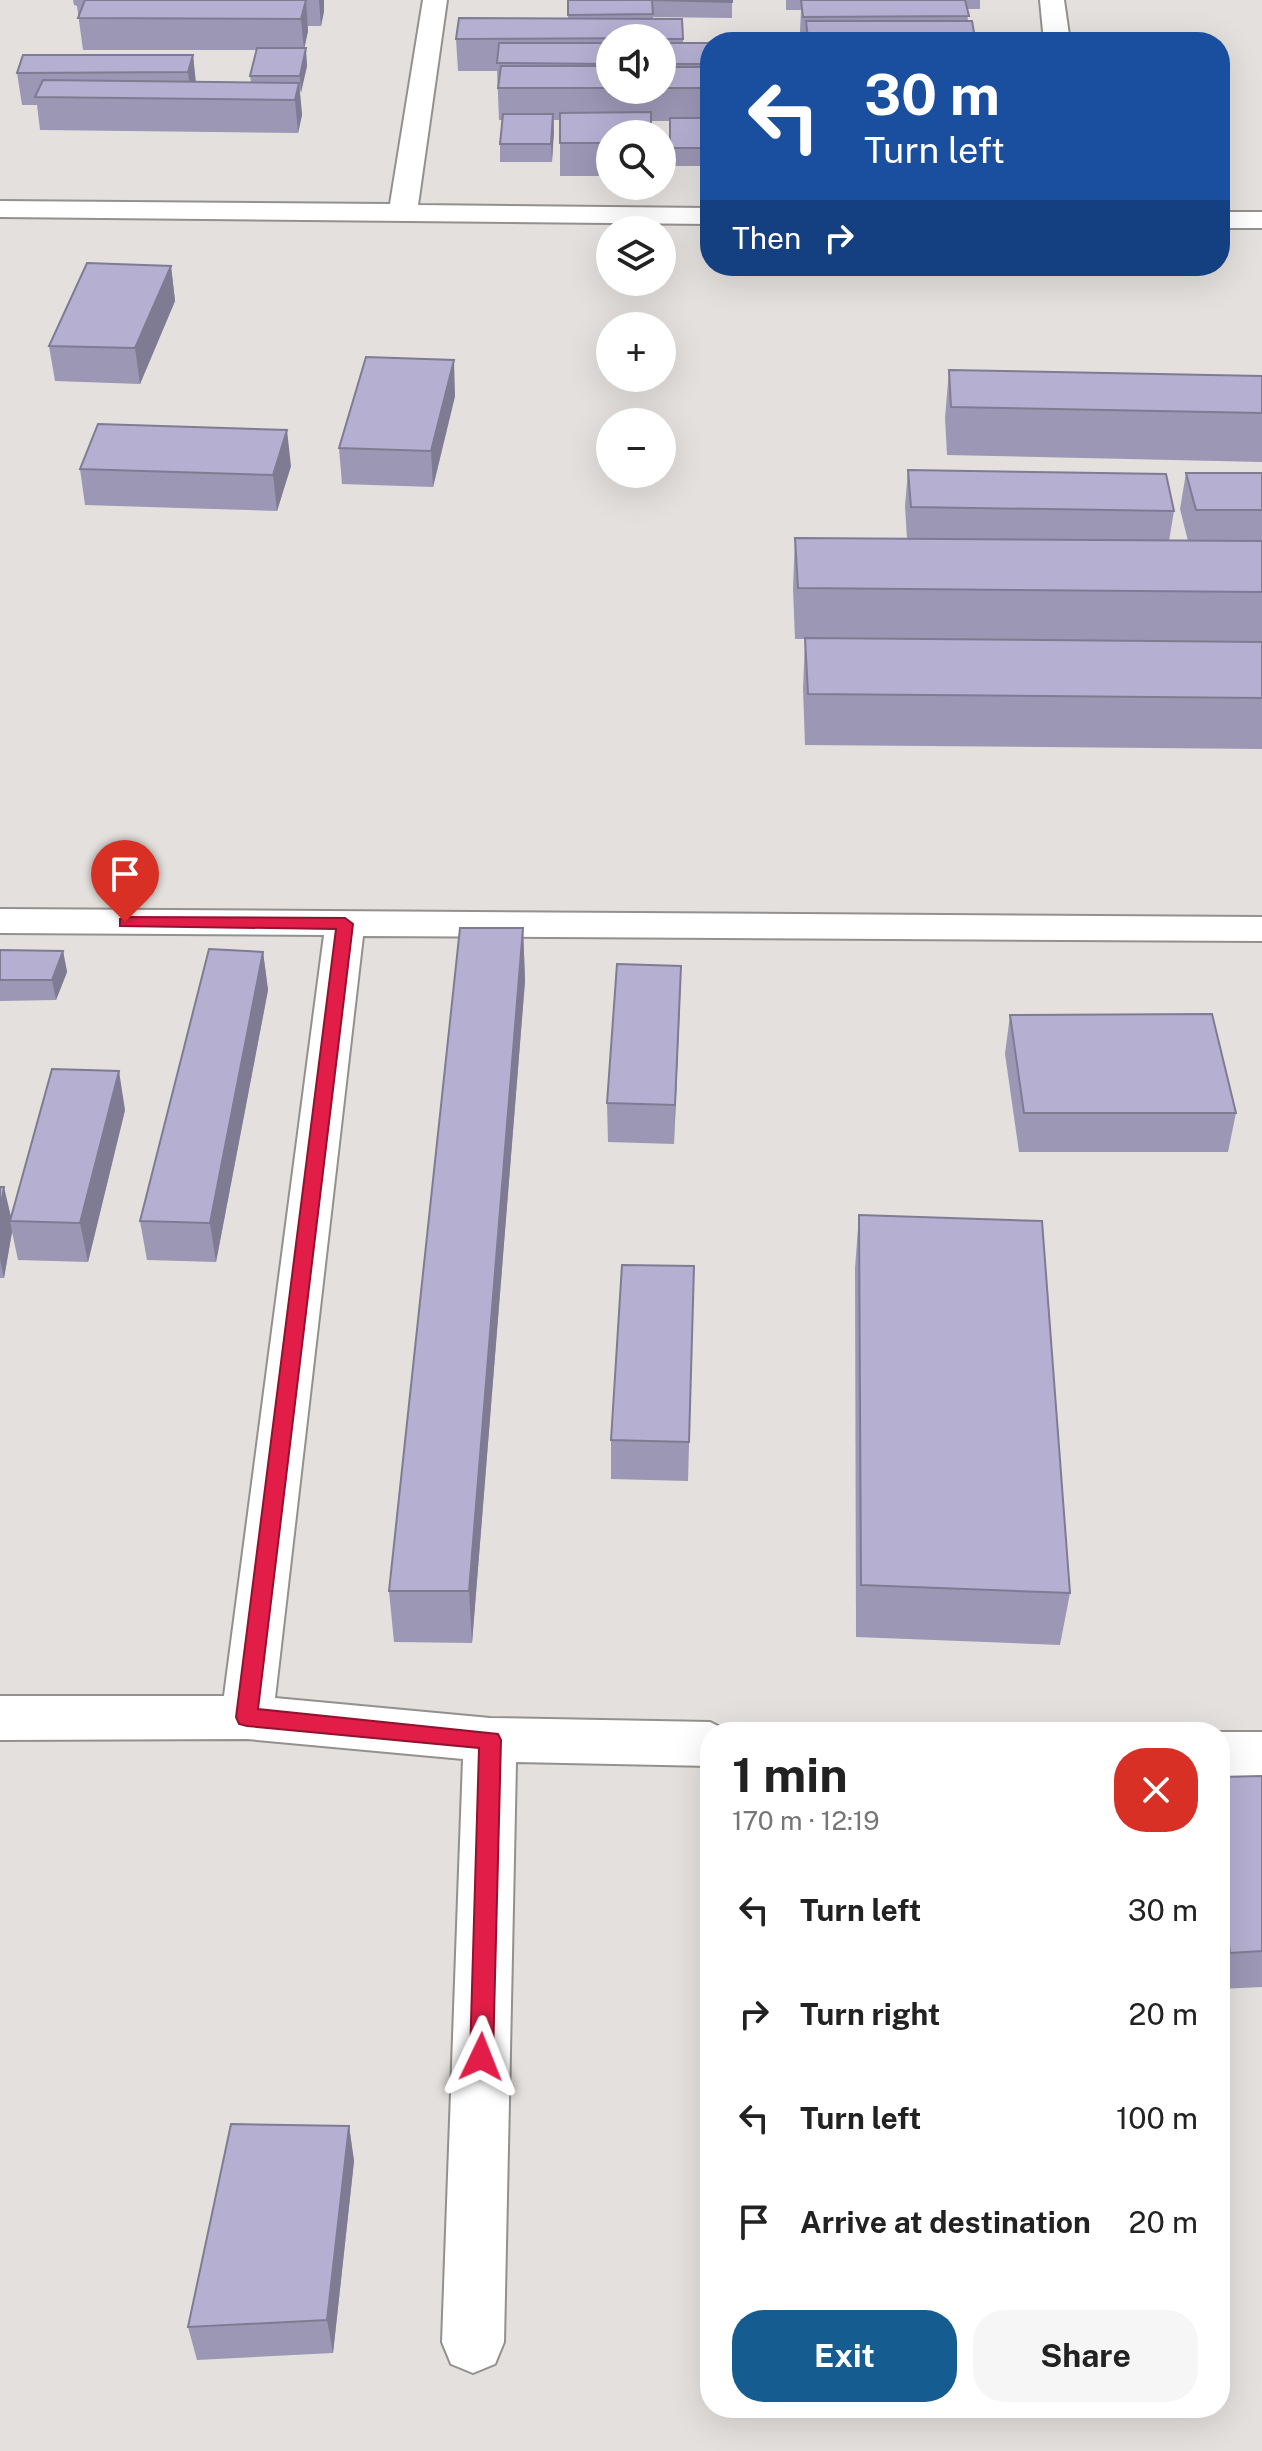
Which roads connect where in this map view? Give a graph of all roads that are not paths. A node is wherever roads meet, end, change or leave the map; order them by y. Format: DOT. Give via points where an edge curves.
graph roads {
  1 [pos="435,0"];
  2 [pos="1052,0"];
  3 [pos="1056,32"];
  4 [pos="0,209"];
  5 [pos="403,213"];
  6 [pos="700,216"];
  7 [pos="1230,220"];
  8 [pos="1262,220"];
  9 [pos="0,921"];
  10 [pos="345,924"];
  11 [pos="1262,929"];
  12 [pos="247,1717"];
  13 [pos="0,1718"];
  14 [pos="490,1740"];
  15 [pos="700,1744"];
  16 [pos="1230,1754"];
  17 [pos="1262,1754"];
  18 [pos="473,2342"];
  1 -- 5 [label="street"];
  2 -- 3 [label="street"];
  4 -- 5 [label="street"];
  5 -- 6 [label="street"];
  7 -- 8 [label="street"];
  9 -- 10 [label="street"];
  10 -- 11 [label="street"];
  10 -- 12 [label="street"];
  12 -- 13 [label="street"];
  12 -- 14 [label="street"];
  14 -- 15 [label="street"];
  14 -- 18 [label="street"];
  16 -- 17 [label="street"];
}
